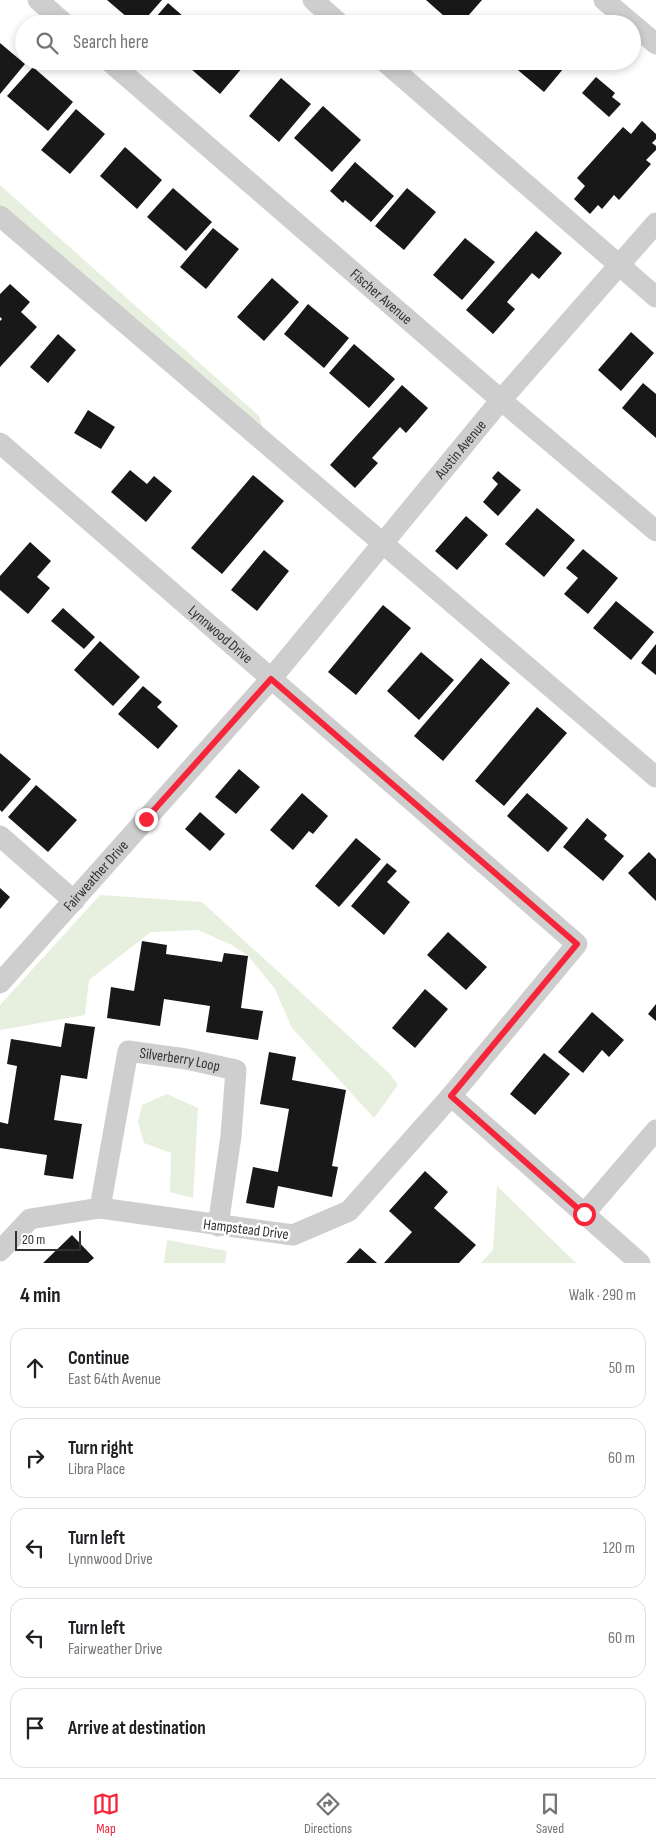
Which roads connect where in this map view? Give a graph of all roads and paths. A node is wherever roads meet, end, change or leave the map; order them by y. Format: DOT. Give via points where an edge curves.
graph roads {
  1 [pos="38,0"];
  2 [pos="313,0"];
  3 [pos="604,0"];
  4 [pos="55,15"];
  5 [pos="330,15"];
  6 [pos="622,15"];
  7 [pos="641,31"];
  8 [pos="656,44"];
  9 [pos="119,70"];
  10 [pos="394,70"];
  11 [pos="0,216"];
  12 [pos="656,223"];
  13 [pos="619,265"];
  14 [pos="656,297"];
  15 [pos="501,400"];
  16 [pos="0,443"];
  17 [pos="656,531"];
  18 [pos="382,544"];
  19 [pos="271,679"];
  20 [pos="656,778"];
  21 [pos="0,836"];
  22 [pos="74,901"];
  23 [pos="577,944"];
  24 [pos="0,983"];
  25 [pos="451,1096"];
  26 [pos="656,1130"];
  27 [pos="100,1208"];
  28 [pos="584,1214"];
  29 [pos="218,1226"];
  30 [pos="0,1250"];
  31 [pos="640,1263"];
  1 -- 4 [label="street"];
  2 -- 5 [label="street"];
  3 -- 6 [label="street"];
  7 -- 8 [label="street"];
  9 -- 15 [label="street, Fischer Avenue"];
  10 -- 13 [label="street"];
  11 -- 18 [label="street"];
  12 -- 13 [label="street, Austin Avenue"];
  13 -- 14 [label="street"];
  13 -- 15 [label="street, Austin Avenue"];
  15 -- 17 [label="street, Fischer Avenue"];
  15 -- 18 [label="street, Austin Avenue"];
  16 -- 19 [label="street, Lynnwood Drive"];
  18 -- 19 [label="street, Austin Avenue"];
  18 -- 20 [label="street"];
  19 -- 22 [label="street, Fairweather Drive"];
  19 -- 23 [label="street, Lynnwood Drive"];
  21 -- 22 [label="street"];
  22 -- 24 [label="street, Fairweather Drive"];
  23 -- 25 [label="street, Hampstead Drive"];
  25 -- 28 [label="street"];
  25 -- 29 [label="street, Hampstead Drive" via="349,1210 293,1235"];
  26 -- 28 [label="street"];
  27 -- 29 [label="street, Hampstead Drive"];
  27 -- 29 [label="street, Silverberry Loop" via="128,1051 186,1058 236,1070 231,1136"];
  27 -- 30 [label="street, Hampstead Drive" via="30,1219"];
  28 -- 31 [label="street"];
}
